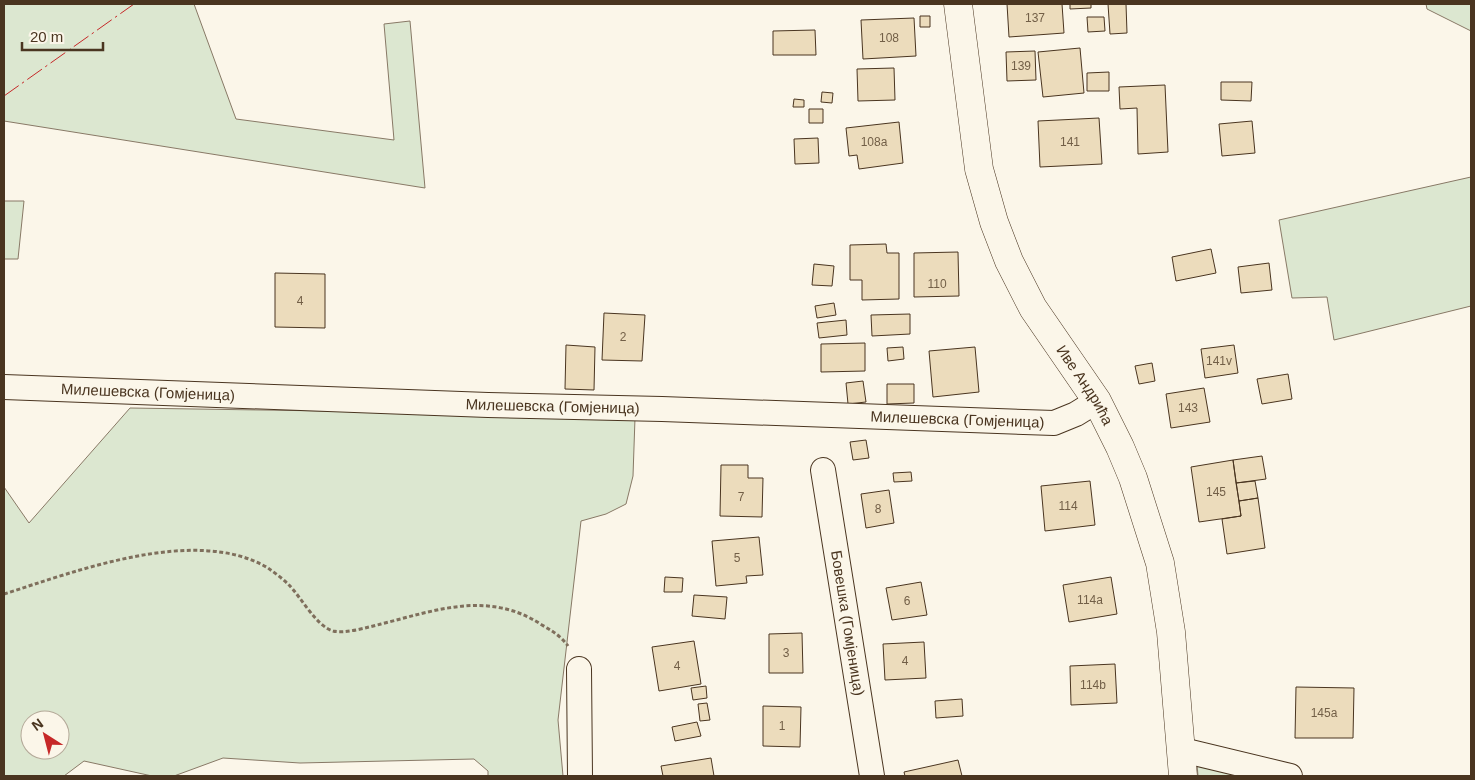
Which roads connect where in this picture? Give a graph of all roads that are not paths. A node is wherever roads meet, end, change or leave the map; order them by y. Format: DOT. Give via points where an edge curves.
graph roads {
  1 [pos="958,4"];
  2 [pos="4,387"];
  3 [pos="1097,401"];
  4 [pos="824,470"];
  5 [pos="579,669"];
  6 [pos="1182,763"];
  7 [pos="580,776"];
  8 [pos="872,776"];
  9 [pos="1290,776"];
  1 -- 3 [label="street, Иве Андрића" via="978,169 994,222 1009,261 1034,308"];
  2 -- 3 [label="street, Милешевска (Гомјеница)" via="1054,423"];
  3 -- 6 [label="street, Иве Андрића" via="1133,478 1160,563 1171,632"];
  4 -- 8 [label="street, Бовешка (Гомјеница)"];
  5 -- 7 [label="street"];
  6 -- 9 [label="street"];
}
